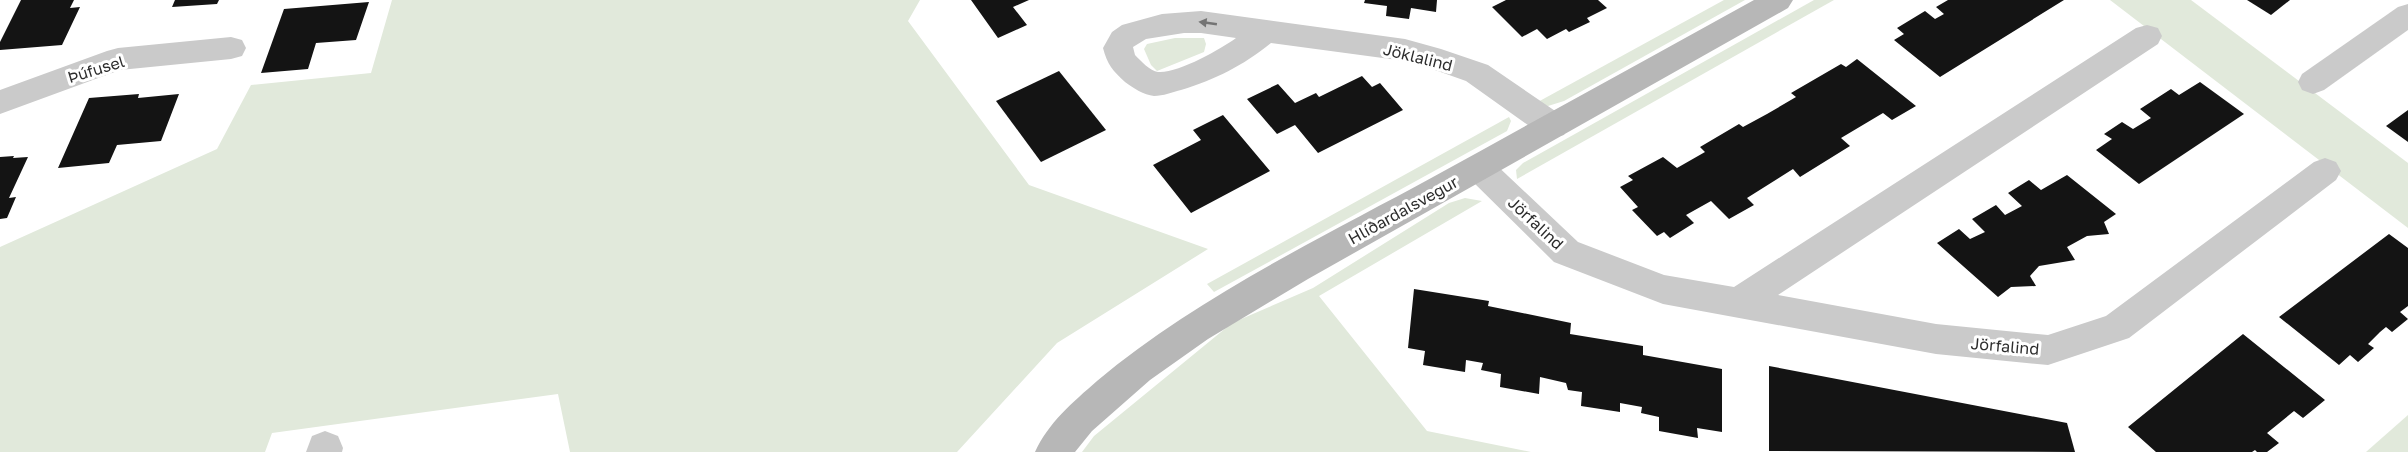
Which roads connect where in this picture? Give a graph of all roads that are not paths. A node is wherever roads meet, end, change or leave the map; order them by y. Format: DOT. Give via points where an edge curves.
graph roads {
  1 [pos="1778,0"];
  2 [pos="2408,15"];
  3 [pos="1266,32"];
  4 [pos="2147,36"];
  5 [pos="231,48"];
  6 [pos="2313,82"];
  7 [pos="0,102"];
  8 [pos="1553,126"];
  9 [pos="1479,168"];
  10 [pos="2325,171"];
  11 [pos="1741,302"];
  12 [pos="1053,452"];
  1 -- 8 [label="street, Hlíðardalsvegur"];
  2 -- 6 [label="street"];
  3 -- 8 [label="street, Jöklalind" via="1405,50 1441,60 1477,73"];
  4 -- 11 [label="street"];
  5 -- 7 [label="street, Þúfusel" via="118,59"];
  8 -- 9 [label="street, Hlíðardalsvegur"];
  9 -- 11 [label="street, Jörfalind" via="1566,252 1663,289"];
  9 -- 12 [label="street, Hlíðardalsvegur" via="1196,328 1137,369 1079,418"];
  10 -- 11 [label="street, Jörfalind" via="2117,327 2048,350 1936,339"];
}
